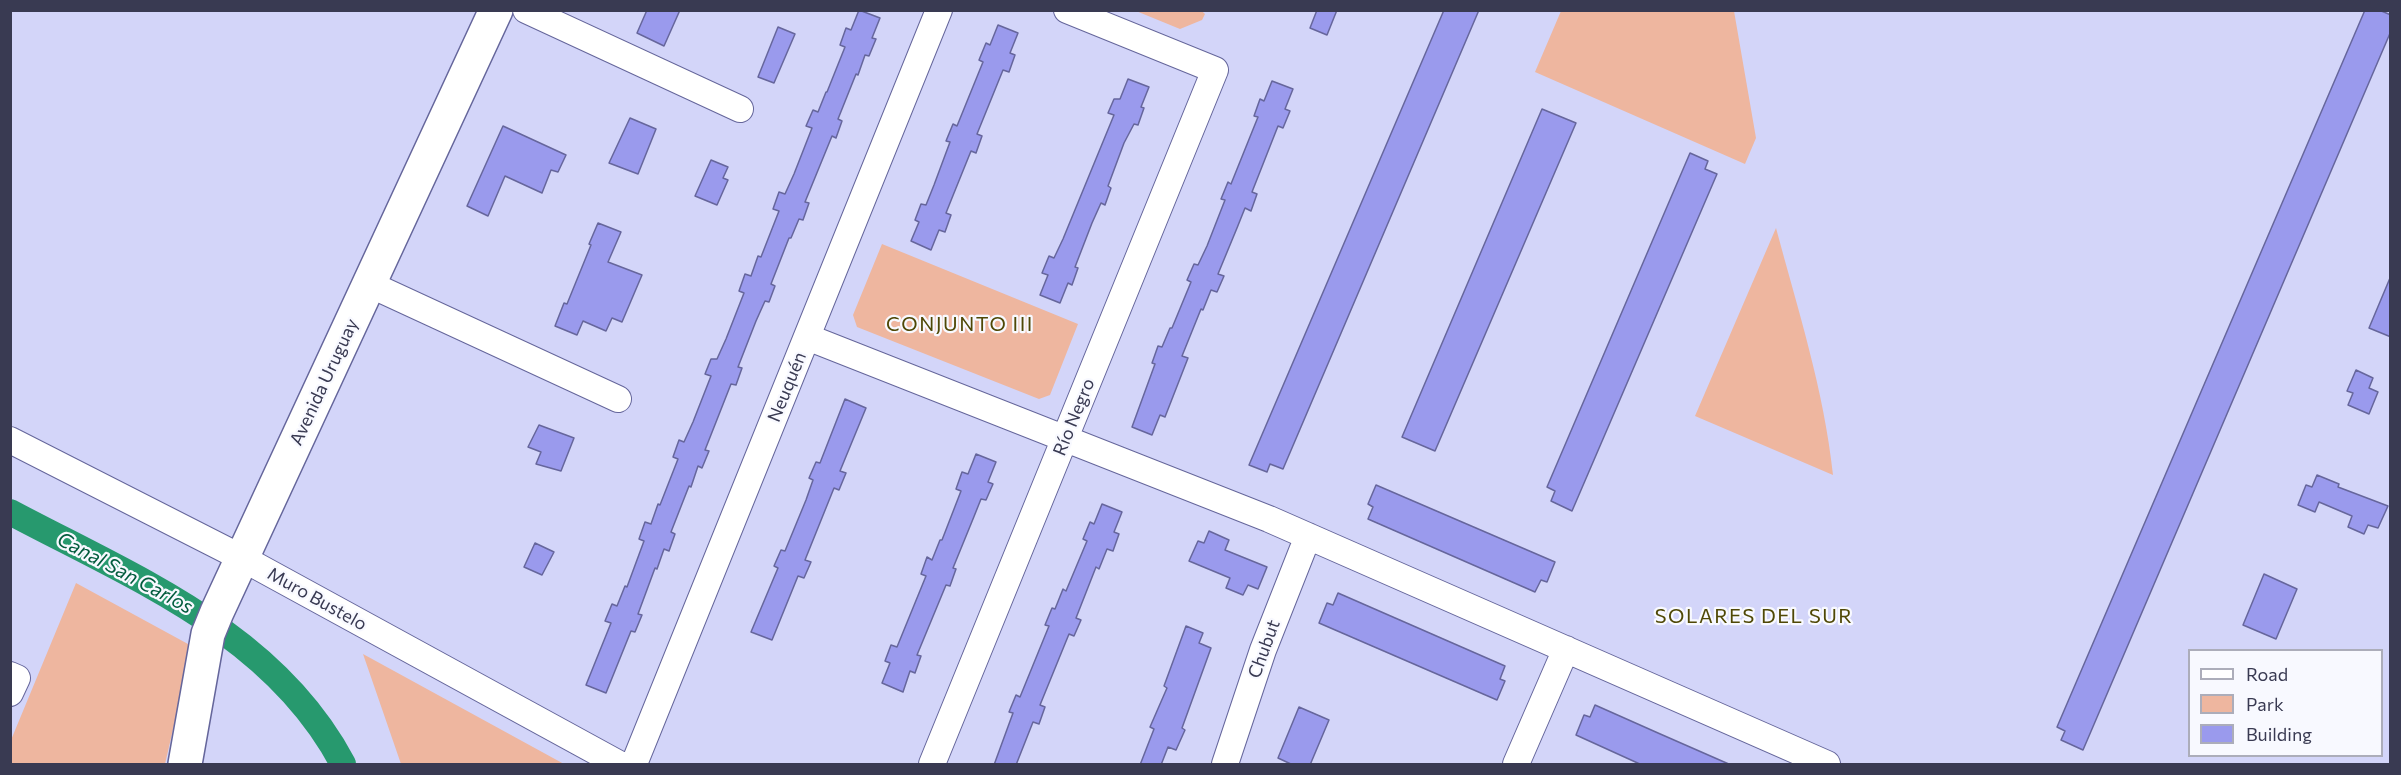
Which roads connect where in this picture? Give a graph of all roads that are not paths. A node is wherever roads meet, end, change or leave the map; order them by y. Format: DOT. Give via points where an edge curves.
graph roads {
  1 [pos="496,10"];
  2 [pos="526,10"];
  3 [pos="939,10"];
  4 [pos="1067,10"];
  5 [pos="740,109"];
  6 [pos="369,284"];
  7 [pos="807,337"];
  8 [pos="618,399"];
  9 [pos="1065,439"];
  10 [pos="10,440"];
  11 [pos="1308,536"];
  12 [pos="242,558"];
  13 [pos="1566,649"];
  14 [pos="10,675"];
  15 [pos="10,693"];
  16 [pos="1827,764"];
  17 [pos="185,765"];
  18 [pos="619,765"];
  19 [pos="634,765"];
  20 [pos="932,765"];
  21 [pos="1225,765"];
  22 [pos="1516,765"];
  1 -- 6 [label="main road, Avenida Uruguay"];
  2 -- 5 [label="street"];
  3 -- 7 [label="street, Neuquén"];
  4 -- 9 [label="street, Río Negro" via="1215,70"];
  6 -- 8 [label="street"];
  6 -- 12 [label="main road, Avenida Uruguay"];
  7 -- 9 [label="street"];
  7 -- 19 [label="street, Neuquén"];
  9 -- 11 [label="street"];
  9 -- 20 [label="street, Río Negro"];
  10 -- 12 [label="street, Muro Bustelo"];
  11 -- 13 [label="street"];
  11 -- 21 [label="street, Chubut" via="1263,650"];
  12 -- 17 [label="main road, Avenida Uruguay" via="212,623"];
  12 -- 18 [label="street, Muro Bustelo"];
  13 -- 16 [label="street"];
  13 -- 22 [label="street"];
  14 -- 15 [label="street" via="17,678"];
}
